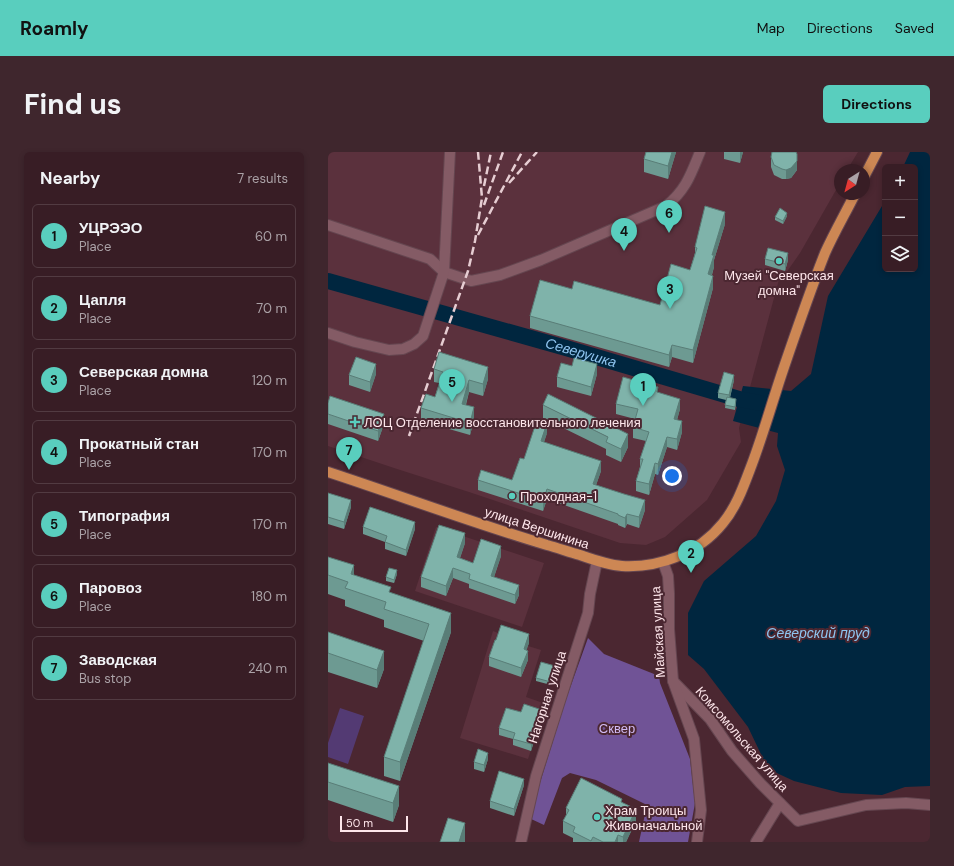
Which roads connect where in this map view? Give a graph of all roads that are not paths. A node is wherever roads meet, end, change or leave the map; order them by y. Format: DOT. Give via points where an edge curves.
graph roads {
  1 [pos="450,152"];
  2 [pos="700,152"];
  3 [pos="877,152"];
  4 [pos="870,165"];
  5 [pos="852,200"];
  6 [pos="328,225"];
  7 [pos="444,272"];
  8 [pos="328,334"];
  9 [pos="328,472"];
  10 [pos="597,561"];
  11 [pos="663,562"];
  12 [pos="673,681"];
  13 [pos="780,803"];
  14 [pos="930,805"];
  15 [pos="521,842"];
  16 [pos="697,842"];
  17 [pos="756,842"];
  1 -- 7 [label="street"];
  2 -- 7 [label="street" via="684,187 666,206 500,275 471,281"];
  3 -- 4 [label="main road"];
  5 -- 11 [label="main road, улица Вершинина" via="826,252 807,302 741,493 716,530 693,549"];
  6 -- 7 [label="street" via="430,259"];
  7 -- 8 [label="street" via="423,336 414,344 403,349 389,350"];
  9 -- 10 [label="main road, улица Вершинина"];
  10 -- 11 [label="main road, улица Вершинина" via="628,566"];
  10 -- 15 [label="street, Нагорная улица" via="588,613 536,776"];
  11 -- 12 [label="street, Майская улица" via="668,576"];
  12 -- 13 [label="street, Комсомольская улица" via="710,719 732,751"];
  12 -- 16 [label="street, Майская улица" via="694,739 701,810"];
  13 -- 14 [label="street, Комсомольская улица" via="798,821 866,805"];
  13 -- 17 [label="street"];
}
